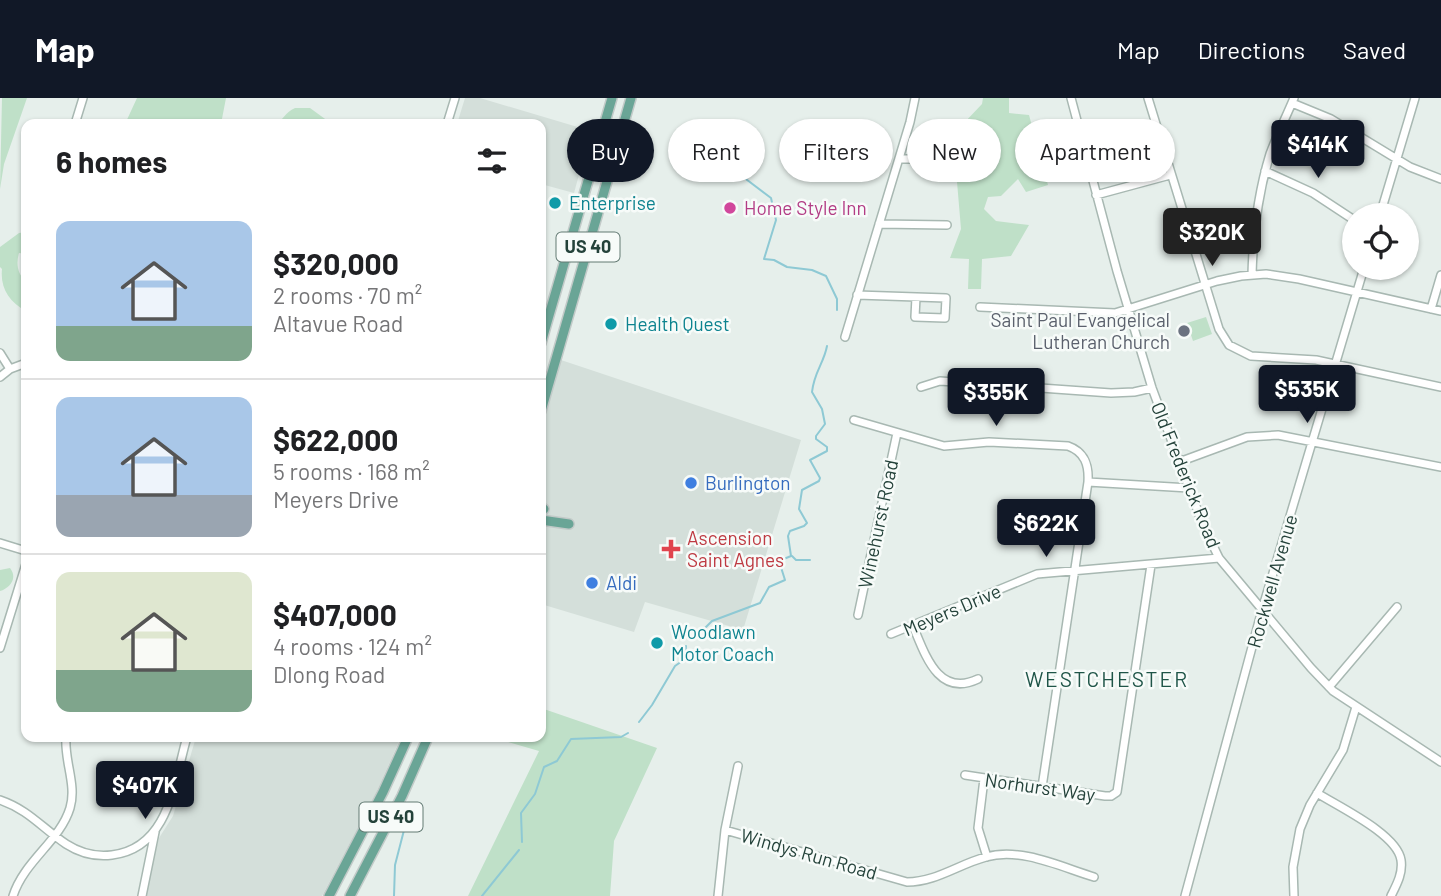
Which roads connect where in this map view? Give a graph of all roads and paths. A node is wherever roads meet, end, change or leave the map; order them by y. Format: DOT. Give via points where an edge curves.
graph roads {
  1 [pos="83,98"];
  2 [pos="454,98"];
  3 [pos="612,98"];
  4 [pos="631,98"];
  5 [pos="915,98"];
  6 [pos="1071,98"];
  7 [pos="1148,98"];
  8 [pos="1415,98"];
  9 [pos="1293,101"];
  10 [pos="77,119"];
  11 [pos="448,119"];
  12 [pos="1154,119"];
  13 [pos="899,159"];
  14 [pos="907,159"];
  15 [pos="1397,160"];
  16 [pos="1265,171"];
  17 [pos="1441,179"];
  18 [pos="1144,182"];
  19 [pos="1172,182"];
  20 [pos="1096,195"];
  21 [pos="1384,203"];
  22 [pos="1342,212"];
  23 [pos="879,224"];
  24 [pos="947,225"];
  25 [pos="1252,275"];
  26 [pos="1441,275"];
  27 [pos="1360,280"];
  28 [pos="1205,285"];
  29 [pos="1357,292"];
  30 [pos="857,295"];
  31 [pos="916,297"];
  32 [pos="980,307"];
  33 [pos="1128,308"];
  34 [pos="1431,309"];
  35 [pos="1441,311"];
  36 [pos="546,326"];
  37 [pos="845,337"];
  38 [pos="0,353"];
  39 [pos="21,365"];
  40 [pos="1335,365"];
  41 [pos="10,369"];
  42 [pos="0,377"];
  43 [pos="921,387"];
  44 [pos="1441,387"];
  45 [pos="1152,388"];
  46 [pos="546,394"];
  47 [pos="854,420"];
  48 [pos="897,433"];
  49 [pos="1313,440"];
  50 [pos="1179,462"];
  51 [pos="1441,467"];
  52 [pos="1088,482"];
  53 [pos="1189,488"];
  54 [pos="546,521"];
  55 [pos="569,524"];
  56 [pos="0,543"];
  57 [pos="21,549"];
  58 [pos="1219,558"];
  59 [pos="1151,565"];
  60 [pos="1075,571"];
  61 [pos="21,580"];
  62 [pos="1397,607"];
  63 [pos="1262,610"];
  64 [pos="859,615"];
  65 [pos="914,626"];
  66 [pos="891,635"];
  67 [pos="0,648"];
  68 [pos="978,679"];
  69 [pos="1329,687"];
  70 [pos="1356,707"];
  71 [pos="66,742"];
  72 [pos="186,742"];
  73 [pos="406,742"];
  74 [pos="426,742"];
  75 [pos="1441,762"];
  76 [pos="737,766"];
  77 [pos="964,775"];
  78 [pos="984,779"];
  79 [pos="1042,787"];
  80 [pos="1317,793"];
  81 [pos="0,800"];
  82 [pos="725,830"];
  83 [pos="155,832"];
  84 [pos="54,835"];
  85 [pos="987,857"];
  86 [pos="1094,877"];
  87 [pos="720,895"];
  88 [pos="13,896"];
  89 [pos="142,896"];
  90 [pos="329,896"];
  91 [pos="350,896"];
  92 [pos="1185,896"];
  93 [pos="1294,896"];
  94 [pos="1391,896"];
  1 -- 10 [label="street"];
  2 -- 11 [label="street"];
  3 -- 36 [label="main road, US 40"];
  4 -- 46 [label="main road, US 40"];
  5 -- 13 [label="street"];
  6 -- 20 [label="street, Old Frederick Road"];
  7 -- 12 [label="street"];
  8 -- 15 [label="street"];
  9 -- 15 [label="street" via="1343,125"];
  9 -- 16 [label="street"];
  13 -- 14 [label="street"];
  13 -- 23 [label="street"];
  15 -- 17 [label="street"];
  15 -- 21 [label="street"];
  16 -- 22 [label="street"];
  16 -- 25 [label="street"];
  18 -- 20 [label="street"];
  19 -- 28 [label="street"];
  20 -- 33 [label="street, Old Frederick Road"];
  23 -- 24 [label="street"];
  23 -- 30 [label="street"];
  25 -- 28 [label="street"];
  25 -- 29 [label="street" via="1282,276"];
  26 -- 34 [label="street"];
  27 -- 29 [label="street, Rockwell Avenue"];
  28 -- 33 [label="street"];
  28 -- 40 [label="street" via="1223,338 1234,349 1251,356"];
  29 -- 34 [label="street"];
  29 -- 40 [label="street, Rockwell Avenue"];
  30 -- 31 [label="street"];
  30 -- 37 [label="street"];
  31 -- 31 [label="street" via="946,298 945,318 915,317"];
  32 -- 33 [label="street" via="1115,313"];
  33 -- 45 [label="street, Old Frederick Road"];
  34 -- 35 [label="street"];
  38 -- 41 [label="street"];
  39 -- 41 [label="street"];
  40 -- 44 [label="street"];
  40 -- 49 [label="street, Rockwell Avenue"];
  41 -- 42 [label="street"];
  43 -- 45 [label="street" via="940,381 1111,393"];
  45 -- 50 [label="street, Old Frederick Road"];
  47 -- 48 [label="street"];
  48 -- 52 [label="street" via="944,446 989,442 1068,446 1087,461"];
  48 -- 64 [label="street, Winehurst Road"];
  49 -- 50 [label="street" via="1248,437"];
  49 -- 51 [label="street"];
  49 -- 63 [label="street, Rockwell Avenue"];
  50 -- 53 [label="street, Old Frederick Road"];
  52 -- 53 [label="street"];
  52 -- 60 [label="street"];
  53 -- 58 [label="street, Old Frederick Road"];
  54 -- 55 [label="main road"];
  56 -- 57 [label="street"];
  58 -- 59 [label="street, Meyers Drive"];
  58 -- 63 [label="street, Old Frederick Road"];
  59 -- 60 [label="street, Meyers Drive"];
  59 -- 79 [label="street, Norhurst Way" via="1119,788 1115,795 1105,796"];
  60 -- 65 [label="street, Meyers Drive" via="1037,574"];
  60 -- 79 [label="street"];
  61 -- 67 [label="street"];
  62 -- 69 [label="street"];
  63 -- 69 [label="street, Old Frederick Road"];
  63 -- 92 [label="street, Rockwell Avenue"];
  65 -- 66 [label="street, Meyers Drive"];
  65 -- 68 [label="street" via="928,662 939,675 959,683"];
  69 -- 70 [label="street, Old Frederick Road"];
  70 -- 75 [label="street, Old Frederick Road"];
  70 -- 80 [label="street" via="1343,750"];
  71 -- 84 [label="street" via="72,797 67,817"];
  72 -- 83 [label="street" via="166,814"];
  73 -- 90 [label="main road, US 40"];
  74 -- 91 [label="main road, US 40"];
  76 -- 82 [label="street"];
  77 -- 78 [label="street, Norhurst Way"];
  78 -- 79 [label="street, Norhurst Way"];
  78 -- 85 [label="street" via="978,828"];
  80 -- 93 [label="street" via="1296,842"];
  80 -- 94 [label="street" via="1397,848 1402,870"];
  81 -- 84 [label="street" via="25,811"];
  82 -- 85 [label="street, Windys Run Road" via="907,881 932,878"];
  82 -- 87 [label="street"];
  83 -- 84 [label="street" via="139,845 111,855 83,852"];
  83 -- 89 [label="street"];
  84 -- 88 [label="street" via="26,869"];
  85 -- 86 [label="street, Windys Run Road" via="1020,855"];
}
